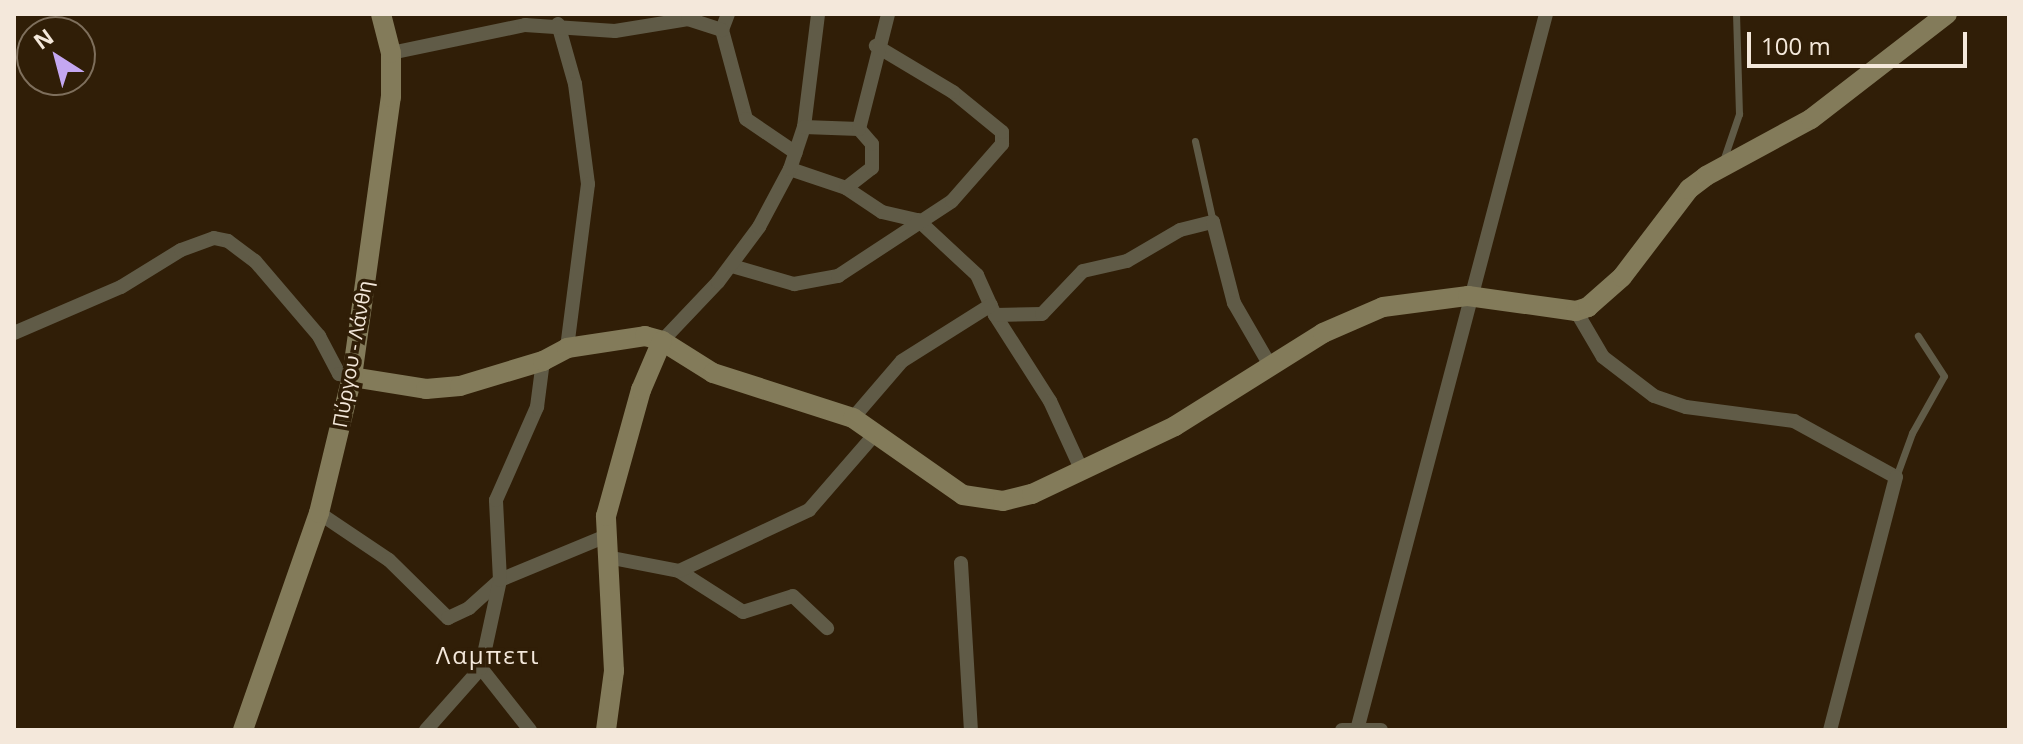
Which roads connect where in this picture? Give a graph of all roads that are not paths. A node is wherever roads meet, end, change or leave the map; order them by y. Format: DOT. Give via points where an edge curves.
graph roads {
  1 [pos="381,14"];
  2 [pos="728,14"];
  3 [pos="818,14"];
  4 [pos="888,14"];
  5 [pos="1546,14"];
  6 [pos="1736,14"];
  7 [pos="1947,14"];
  8 [pos="558,24"];
  9 [pos="722,30"];
  10 [pos="876,46"];
  11 [pos="391,53"];
  12 [pos="804,127"];
  13 [pos="859,129"];
  14 [pos="1195,141"];
  15 [pos="796,153"];
  16 [pos="1721,166"];
  17 [pos="790,169"];
  18 [pos="846,188"];
  19 [pos="918,220"];
  20 [pos="1213,222"];
  21 [pos="732,266"];
  22 [pos="1468,296"];
  23 [pos="993,310"];
  24 [pos="1576,311"];
  25 [pos="14,333"];
  26 [pos="1918,336"];
  27 [pos="662,341"];
  28 [pos="567,348"];
  29 [pos="543,361"];
  30 [pos="1271,367"];
  31 [pos="352,377"];
  32 [pos="853,418"];
  33 [pos="876,433"];
  34 [pos="1082,471"];
  35 [pos="1896,477"];
  36 [pos="319,513"];
  37 [pos="605,547"];
  38 [pos="961,563"];
  39 [pos="679,571"];
  40 [pos="500,580"];
  41 [pos="827,628"];
  42 [pos="481,668"];
  43 [pos="1358,729"];
  44 [pos="243,730"];
  45 [pos="426,730"];
  46 [pos="530,730"];
  47 [pos="606,730"];
  48 [pos="971,730"];
  49 [pos="1342,730"];
  50 [pos="1381,730"];
  51 [pos="1830,730"];
  1 -- 11 [label="street, Πύργου - Λάνθη"];
  2 -- 9 [label="street"];
  3 -- 12 [label="street"];
  4 -- 10 [label="street"];
  5 -- 22 [label="street"];
  6 -- 16 [label="lane" via="1739,114"];
  7 -- 16 [label="street" via="1811,119"];
  8 -- 9 [label="street" via="615,31 688,19"];
  8 -- 11 [label="street" via="495,30"];
  8 -- 28 [label="street" via="575,84 588,184"];
  9 -- 15 [label="street" via="746,119"];
  10 -- 13 [label="street"];
  10 -- 19 [label="street" via="953,92 1003,135 1002,144 968,188"];
  11 -- 31 [label="street, Πύργου - Λάνθη" via="388,134"];
  12 -- 13 [label="street"];
  12 -- 15 [label="street"];
  13 -- 18 [label="street" via="872,144 872,168"];
  14 -- 20 [label="lane"];
  15 -- 17 [label="street"];
  16 -- 24 [label="street" via="1689,189 1611,289"];
  17 -- 18 [label="street"];
  17 -- 21 [label="street"];
  18 -- 19 [label="street" via="882,212"];
  19 -- 21 [label="street" via="849,270 824,281 773,282"];
  19 -- 23 [label="street" via="977,275"];
  20 -- 23 [label="street" via="1180,230 1127,261 1083,271 1042,314"];
  20 -- 30 [label="street" via="1234,303"];
  21 -- 27 [label="street"];
  22 -- 24 [label="street"];
  22 -- 30 [label="street" via="1371,311"];
  22 -- 43 [label="street"];
  23 -- 32 [label="street" via="902,361"];
  23 -- 34 [label="street" via="1050,401"];
  24 -- 35 [label="street" via="1603,357 1654,396 1686,407 1794,421"];
  25 -- 31 [label="street" via="121,287 188,245 214,238 228,241 255,261 319,336 339,374"];
  26 -- 35 [label="lane" via="1944,376 1912,433"];
  27 -- 28 [label="street" via="631,337"];
  27 -- 32 [label="street" via="713,373"];
  27 -- 37 [label="street" via="641,390"];
  28 -- 29 [label="street"];
  29 -- 31 [label="street" via="441,388"];
  29 -- 40 [label="street" via="537,407 496,500"];
  30 -- 34 [label="street" via="1175,426"];
  31 -- 36 [label="street, Πύργου - Λάνθη"];
  32 -- 33 [label="street"];
  33 -- 34 [label="street" via="927,474 979,500 1032,494"];
  33 -- 39 [label="street" via="809,510"];
  35 -- 51 [label="street"];
  36 -- 40 [label="street" via="389,560 448,618 469,608"];
  36 -- 44 [label="street, Πύργου - Λάνθη"];
  37 -- 39 [label="street"];
  37 -- 40 [label="street"];
  37 -- 47 [label="street" via="614,671"];
  38 -- 48 [label="street"];
  39 -- 41 [label="street" via="743,612 793,596"];
  40 -- 42 [label="street"];
  42 -- 45 [label="street"];
  42 -- 46 [label="street"];
  43 -- 49 [label="street"];
  43 -- 50 [label="street"];
}
